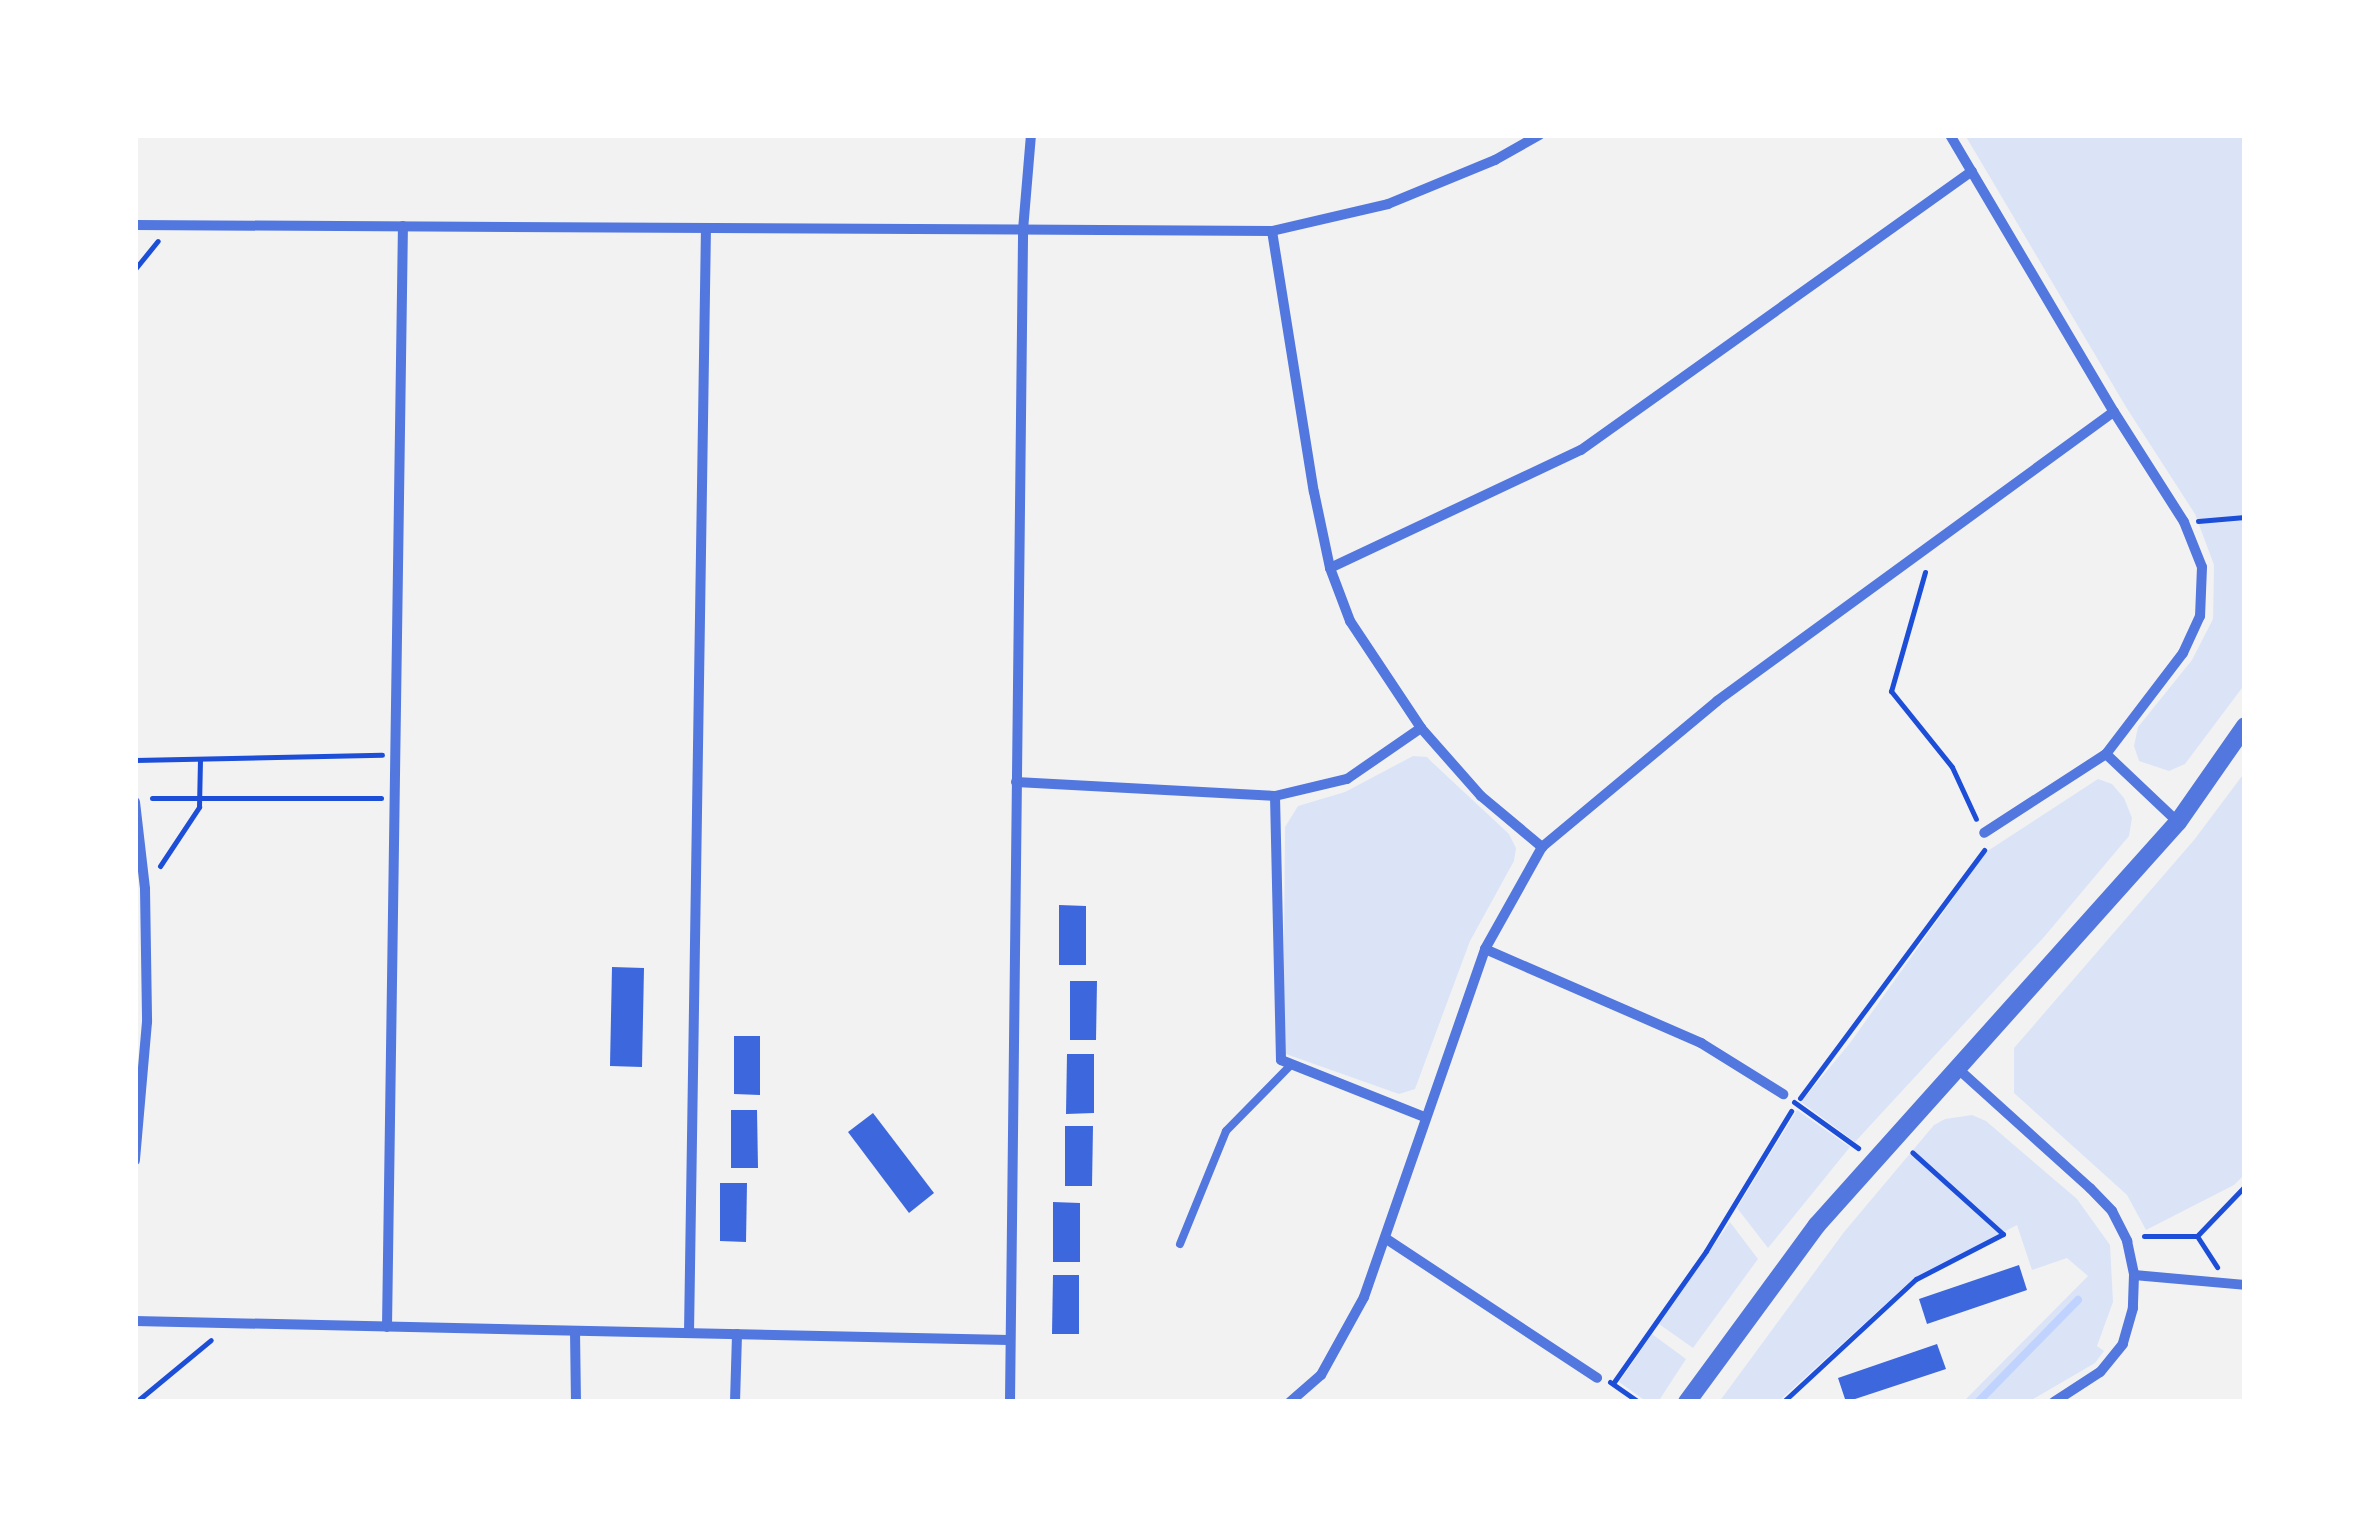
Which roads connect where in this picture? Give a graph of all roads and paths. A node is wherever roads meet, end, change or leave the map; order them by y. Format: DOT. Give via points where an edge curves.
graph roads {
  1 [pos="1030,135"];
  2 [pos="1539,135"];
  3 [pos="1950,135"];
  4 [pos="1972,171"];
  5 [pos="135,225"];
  6 [pos="171,226"];
  7 [pos="403,226"];
  8 [pos="706,228"];
  9 [pos="1023,230"];
  10 [pos="1272,231"];
  11 [pos="135,269"];
  12 [pos="2114,412"];
  13 [pos="2245,517"];
  14 [pos="2184,522"];
  15 [pos="1920,551"];
  16 [pos="1330,568"];
  17 [pos="2245,726"];
  18 [pos="1421,728"];
  19 [pos="2106,754"];
  20 [pos="396,755"];
  21 [pos="200,758"];
  22 [pos="135,760"];
  23 [pos="1016,782"];
  24 [pos="1275,796"];
  25 [pos="199,798"];
  26 [pos="394,798"];
  27 [pos="135,800"];
  28 [pos="2178,822"];
  29 [pos="1984,832"];
  30 [pos="1542,847"];
  31 [pos="144,889"];
  32 [pos="1484,948"];
  33 [pos="1289,1067"];
  34 [pos="1956,1067"];
  35 [pos="1783,1094"];
  36 [pos="1796,1104"];
  37 [pos="1424,1117"];
  38 [pos="1893,1136"];
  39 [pos="1872,1159"];
  40 [pos="135,1160"];
  41 [pos="2245,1186"];
  42 [pos="2197,1236"];
  43 [pos="1385,1238"];
  44 [pos="2127,1240"];
  45 [pos="1180,1244"];
  46 [pos="2134,1276"];
  47 [pos="2228,1284"];
  48 [pos="2245,1285"];
  49 [pos="135,1321"];
  50 [pos="231,1323"];
  51 [pos="388,1327"];
  52 [pos="575,1331"];
  53 [pos="689,1334"];
  54 [pos="737,1334"];
  55 [pos="1009,1340"];
  56 [pos="1597,1378"];
  57 [pos="1613,1383"];
  58 [pos="1608,1392"];
  59 [pos="136,1402"];
  60 [pos="576,1402"];
  61 [pos="736,1402"];
  62 [pos="1010,1402"];
  63 [pos="1290,1402"];
  64 [pos="1638,1402"];
  65 [pos="1687,1402"];
  66 [pos="1782,1402"];
  67 [pos="2054,1402"];
  1 -- 9 [label="street"];
  2 -- 10 [label="street" via="1388,204"];
  3 -- 4 [label="street"];
  4 -- 12 [label="street"];
  4 -- 16 [label="street" via="1582,450"];
  5 -- 6 [label="street"];
  6 -- 7 [label="street"];
  6 -- 11 [label="path"];
  7 -- 8 [label="street"];
  7 -- 20 [label="street"];
  8 -- 9 [label="street"];
  8 -- 53 [label="street"];
  9 -- 10 [label="street"];
  9 -- 23 [label="street"];
  10 -- 16 [label="street"];
  12 -- 14 [label="street"];
  12 -- 15 [label="street"];
  13 -- 14 [label="path"];
  14 -- 19 [label="street" via="2202,567 2200,616 2183,653"];
  15 -- 29 [label="path" via="1928,563 1891,690 1952,767"];
  15 -- 30 [label="street" via="1717,702"];
  16 -- 18 [label="street" via="1350,621"];
  17 -- 28 [label="street"];
  18 -- 24 [label="street" via="1347,779"];
  18 -- 30 [label="street" via="1481,796"];
  19 -- 28 [label="street"];
  19 -- 29 [label="street"];
  20 -- 21 [label="path"];
  20 -- 26 [label="street"];
  21 -- 22 [label="path"];
  21 -- 25 [label="path"];
  23 -- 24 [label="street"];
  23 -- 55 [label="street"];
  24 -- 33 [label="street" via="1279,1049"];
  25 -- 26 [label="path"];
  25 -- 27 [label="path"];
  25 -- 31 [label="path"];
  26 -- 51 [label="street"];
  27 -- 31 [label="street"];
  28 -- 34 [label="street"];
  29 -- 36 [label="path" via="1989,843 1978,859"];
  30 -- 32 [label="street"];
  31 -- 40 [label="street" via="147,1022"];
  32 -- 35 [label="street" via="1700,1043"];
  32 -- 37 [label="street"];
  33 -- 37 [label="street"];
  33 -- 45 [label="lane" via="1226,1132"];
  34 -- 38 [label="street"];
  34 -- 44 [label="street" via="2090,1188"];
  35 -- 36 [label="path"];
  36 -- 39 [label="path"];
  36 -- 57 [label="path" via="1706,1252"];
  37 -- 43 [label="street"];
  38 -- 39 [label="street"];
  38 -- 66 [label="path" via="2002,1234 1916,1279"];
  39 -- 65 [label="street"];
  41 -- 42 [label="path"];
  42 -- 44 [label="path"];
  42 -- 47 [label="path"];
  43 -- 56 [label="street"];
  43 -- 63 [label="street" via="1364,1297 1321,1375"];
  44 -- 46 [label="street"];
  46 -- 47 [label="street"];
  46 -- 67 [label="street" via="2124,1344 2100,1372"];
  47 -- 48 [label="street"];
  49 -- 50 [label="street"];
  50 -- 51 [label="street"];
  50 -- 59 [label="path"];
  51 -- 52 [label="street"];
  52 -- 53 [label="street"];
  52 -- 60 [label="street"];
  53 -- 54 [label="street"];
  54 -- 55 [label="street"];
  54 -- 61 [label="street"];
  55 -- 62 [label="street"];
  56 -- 57 [label="path"];
  57 -- 58 [label="path"];
  57 -- 64 [label="path"];
}
